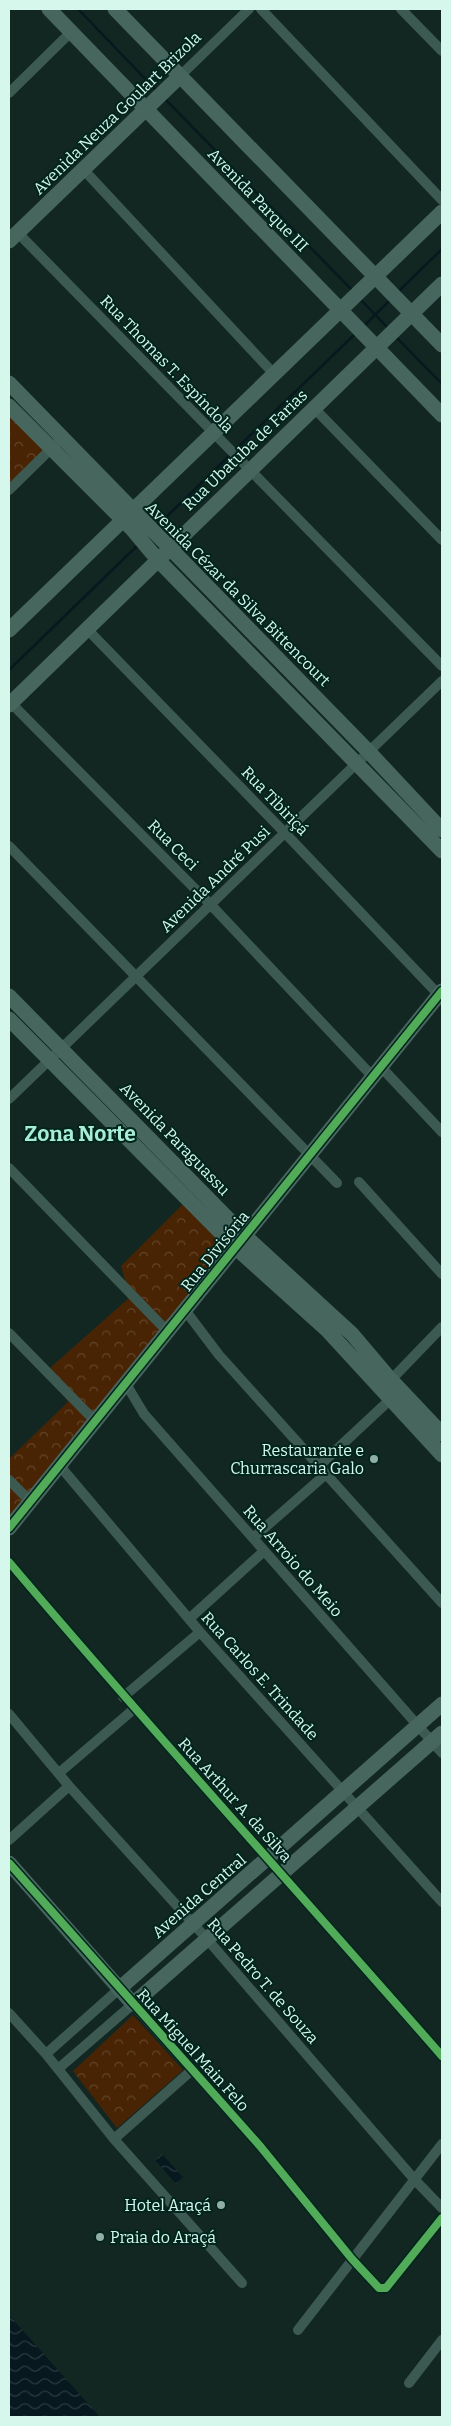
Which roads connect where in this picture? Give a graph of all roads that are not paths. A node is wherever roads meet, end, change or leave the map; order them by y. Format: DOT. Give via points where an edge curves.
graph roads {
  1 [pos="49,9"];
  2 [pos="115,9"];
  3 [pos="249,9"];
  4 [pos="261,9"];
  5 [pos="400,9"];
  6 [pos="71,32"];
  7 [pos="442,52"];
  8 [pos="180,76"];
  9 [pos="9,93"];
  10 [pos="146,109"];
  11 [pos="83,169"];
  12 [pos="442,200"];
  13 [pos="442,212"];
  14 [pos="13,237"];
  15 [pos="374,282"];
  16 [pos="442,284"];
  17 [pos="405,313"];
  18 [pos="345,315"];
  19 [pos="382,343"];
  20 [pos="442,345"];
  21 [pos="274,374"];
  22 [pos="9,383"];
  23 [pos="9,406"];
  24 [pos="314,408"];
  25 [pos="442,415"];
  26 [pos="217,436"];
  27 [pos="63,437"];
  28 [pos="52,449"];
  29 [pos="250,470"];
  30 [pos="9,490"];
  31 [pos="131,519"];
  32 [pos="442,540"];
  33 [pos="166,544"];
  34 [pos="154,554"];
  35 [pos="87,629"];
  36 [pos="9,630"];
  37 [pos="442,666"];
  38 [pos="442,681"];
  39 [pos="10,704"];
  40 [pos="369,752"];
  41 [pos="357,763"];
  42 [pos="442,830"];
  43 [pos="285,833"];
  44 [pos="9,846"];
  45 [pos="442,851"];
  46 [pos="210,905"];
  47 [pos="137,976"];
  48 [pos="440,993"];
  49 [pos="9,996"];
  50 [pos="9,1019"];
  51 [pos="61,1049"];
  52 [pos="49,1060"];
  53 [pos="377,1072"];
  54 [pos="9,1099"];
  55 [pos="442,1132"];
  56 [pos="310,1154"];
  57 [pos="9,1168"];
  58 [pos="358,1182"];
  59 [pos="337,1183"];
  60 [pos="240,1242"];
  61 [pos="442,1274"];
  62 [pos="185,1310"];
  63 [pos="442,1327"];
  64 [pos="168,1332"];
  65 [pos="9,1333"];
  66 [pos="126,1384"];
  67 [pos="392,1390"];
  68 [pos="96,1422"];
  69 [pos="442,1434"];
  70 [pos="442,1455"];
  71 [pos="60,1466"];
  72 [pos="319,1466"];
  73 [pos="326,1474"];
  74 [pos="9,1480"];
  75 [pos="31,1502"];
  76 [pos="9,1528"];
  77 [pos="253,1538"];
  78 [pos="263,1552"];
  79 [pos="9,1562"];
  80 [pos="442,1603"];
  81 [pos="190,1619"];
  82 [pos="200,1632"];
  83 [pos="123,1697"];
  84 [pos="442,1704"];
  85 [pos="134,1709"];
  86 [pos="9,1714"];
  87 [pos="418,1726"];
  88 [pos="437,1737"];
  89 [pos="442,1754"];
  90 [pos="59,1773"];
  91 [pos="69,1786"];
  92 [pos="343,1792"];
  93 [pos="358,1807"];
  94 [pos="9,1840"];
  95 [pos="267,1858"];
  96 [pos="9,1864"];
  97 [pos="282,1873"];
  98 [pos="442,1902"];
  99 [pos="194,1923"];
  100 [pos="207,1938"];
  101 [pos="119,1989"];
  102 [pos="133,2004"];
  103 [pos="9,2012"];
  104 [pos="46,2054"];
  105 [pos="442,2056"];
  106 [pos="58,2069"];
  107 [pos="192,2070"];
  108 [pos="114,2139"];
  109 [pos="442,2144"];
  110 [pos="414,2179"];
  111 [pos="442,2208"];
  112 [pos="442,2218"];
  113 [pos="352,2259"];
  114 [pos="242,2283"];
  115 [pos="298,2330"];
  116 [pos="442,2340"];
  117 [pos="408,2383"];
  1 -- 6 [label="street, Avenida Parque III"];
  2 -- 8 [label="street, Avenida Parque III"];
  3 -- 8 [label="street, Avenida Neuza Goulart Brizola"];
  4 -- 12 [label="street"];
  5 -- 7 [label="street"];
  6 -- 9 [label="street"];
  6 -- 10 [label="street, Avenida Parque III"];
  8 -- 10 [label="street, Avenida Neuza Goulart Brizola"];
  8 -- 15 [label="street, Avenida Parque III"];
  10 -- 11 [label="street, Avenida Neuza Goulart Brizola"];
  10 -- 18 [label="street, Avenida Parque III"];
  11 -- 14 [label="street, Avenida Neuza Goulart Brizola"];
  11 -- 21 [label="street"];
  13 -- 15 [label="street"];
  14 -- 26 [label="street, Rua Thomas T. Espíndola"];
  15 -- 17 [label="street, Avenida Parque III"];
  15 -- 18 [label="street" via="352,298"];
  16 -- 17 [label="street, Rua Ubatuba de Farias"];
  17 -- 19 [label="street, Rua Ubatuba de Farias"];
  17 -- 20 [label="street, Avenida Parque III"];
  18 -- 19 [label="street, Avenida Parque III" via="365,336"];
  18 -- 21 [label="street"];
  19 -- 24 [label="street, Rua Ubatuba de Farias"];
  19 -- 25 [label="street, Avenida Parque III"];
  21 -- 26 [label="street"];
  22 -- 27 [label="street, Avenida Cézar da Silva Bittencourt"];
  23 -- 28 [label="street, Avenida Cézar da Silva Bittencourt"];
  24 -- 29 [label="street, Rua Ubatuba de Farias"];
  24 -- 32 [label="street"];
  26 -- 29 [label="street, Rua Thomas T. Espíndola"];
  26 -- 31 [label="street"];
  27 -- 28 [label="street"];
  27 -- 31 [label="street, Avenida Cézar da Silva Bittencourt"];
  28 -- 30 [label="street"];
  28 -- 31 [label="street, Avenida Cézar da Silva Bittencourt"];
  29 -- 33 [label="street, Rua Ubatuba de Farias"];
  29 -- 37 [label="street, Rua Thomas T. Espíndola"];
  31 -- 33 [label="street, Avenida Cézar da Silva Bittencourt"];
  31 -- 34 [label="street, Avenida Cézar da Silva Bittencourt"];
  31 -- 36 [label="street"];
  33 -- 34 [label="street, Rua Ubatuba de Farias"];
  33 -- 40 [label="street, Avenida Cézar da Silva Bittencourt"];
  34 -- 35 [label="street, Rua Ubatuba de Farias"];
  34 -- 41 [label="street, Avenida Cézar da Silva Bittencourt"];
  35 -- 39 [label="street, Rua Ubatuba de Farias"];
  35 -- 43 [label="street, Rua Tibiriçá"];
  38 -- 40 [label="street, Avenida André Pusi"];
  39 -- 46 [label="street, Rua Ceci"];
  40 -- 41 [label="street, Avenida André Pusi"];
  40 -- 42 [label="street, Avenida Cézar da Silva Bittencourt"];
  41 -- 43 [label="street, Avenida André Pusi"];
  41 -- 45 [label="street, Avenida Cézar da Silva Bittencourt"];
  43 -- 46 [label="street, Avenida André Pusi"];
  43 -- 48 [label="street, Rua Tibiriçá"];
  44 -- 47 [label="street"];
  46 -- 47 [label="street, Avenida André Pusi"];
  46 -- 53 [label="street, Rua Ceci"];
  47 -- 51 [label="street, Avenida André Pusi"];
  47 -- 56 [label="street"];
  48 -- 53 [label="street, Rua Divisória"];
  49 -- 51 [label="street, Avenida Paraguassu"];
  50 -- 52 [label="street, Avenida Paraguassu"];
  51 -- 52 [label="street, Avenida André Pusi"];
  51 -- 60 [label="street, Avenida Paraguassu"];
  52 -- 54 [label="street, Avenida André Pusi"];
  52 -- 60 [label="street, Avenida Paraguassu"];
  53 -- 55 [label="street, Rua Ceci"];
  53 -- 56 [label="street, Rua Divisória"];
  56 -- 59 [label="street"];
  56 -- 60 [label="street, Rua Divisória"];
  57 -- 64 [label="street"];
  58 -- 61 [label="street"];
  60 -- 62 [label="street, Rua Divisória"];
  60 -- 67 [label="street, Avenida Paraguassu"];
  62 -- 64 [label="street, Rua Divisória"];
  62 -- 72 [label="street" via="218,1355"];
  63 -- 67 [label="street"];
  64 -- 66 [label="street, Rua Divisória"];
  65 -- 68 [label="street"];
  66 -- 68 [label="street, Rua Divisória"];
  66 -- 77 [label="street, Rua Arroio do Meio" via="144,1414"];
  67 -- 69 [label="street, Avenida Paraguassu"];
  67 -- 70 [label="street, Avenida Paraguassu"];
  67 -- 72 [label="street"];
  68 -- 71 [label="street, Rua Divisória"];
  71 -- 75 [label="street, Rua Divisória"];
  71 -- 81 [label="street, Rua Carlos E. Trindade"];
  72 -- 73 [label="street"];
  73 -- 77 [label="street"];
  73 -- 80 [label="street"];
  74 -- 75 [label="street"];
  75 -- 76 [label="street, Rua Divisória"];
  77 -- 78 [label="street, Rua Arroio do Meio"];
  78 -- 81 [label="street"];
  78 -- 87 [label="street, Rua Arroio do Meio"];
  79 -- 83 [label="street, Rua Arthur A. da Silva"];
  81 -- 82 [label="street, Rua Carlos E. Trindade"];
  82 -- 83 [label="street"];
  82 -- 92 [label="street, Rua Carlos E. Trindade"];
  83 -- 85 [label="street, Rua Arthur A. da Silva"];
  84 -- 87 [label="street, Avenida Central"];
  85 -- 90 [label="street"];
  85 -- 95 [label="street, Rua Arthur A. da Silva"];
  86 -- 90 [label="street, Rua Pedro T. de Souza"];
  87 -- 88 [label="street, Rua Arroio do Meio"];
  87 -- 92 [label="street, Avenida Central"];
  88 -- 89 [label="street, Rua Arroio do Meio"];
  88 -- 93 [label="street"];
  90 -- 91 [label="street, Rua Pedro T. de Souza"];
  91 -- 94 [label="street"];
  91 -- 99 [label="street, Rua Pedro T. de Souza"];
  92 -- 93 [label="street, Rua Carlos E. Trindade"];
  92 -- 95 [label="street, Avenida Central"];
  93 -- 97 [label="street"];
  93 -- 98 [label="street, Rua Carlos E. Trindade"];
  95 -- 97 [label="street, Rua Arthur A. da Silva"];
  95 -- 99 [label="street, Avenida Central"];
  96 -- 101 [label="street, Rua Miguel Main Felo"];
  97 -- 100 [label="street"];
  97 -- 105 [label="street, Rua Arthur A. da Silva"];
  99 -- 100 [label="street, Rua Pedro T. de Souza"];
  99 -- 101 [label="street, Avenida Central"];
  100 -- 102 [label="street"];
  100 -- 110 [label="street, Rua Pedro T. de Souza"];
  101 -- 102 [label="street, Rua Miguel Main Felo"];
  101 -- 104 [label="street, Avenida Central"];
  102 -- 106 [label="street"];
  102 -- 107 [label="street, Rua Miguel Main Felo"];
  103 -- 104 [label="street"];
  104 -- 106 [label="street"];
  106 -- 108 [label="street"];
  107 -- 108 [label="street"];
  107 -- 113 [label="street, Rua Miguel Main Felo" via="260,2146"];
  108 -- 114 [label="street"];
  109 -- 110 [label="street"];
  110 -- 111 [label="street, Rua Pedro T. de Souza"];
  110 -- 113 [label="street"];
  112 -- 113 [label="street, Rua Miguel Main Felo" via="386,2288 379,2288"];
  113 -- 115 [label="street"];
  116 -- 117 [label="street"];
}
